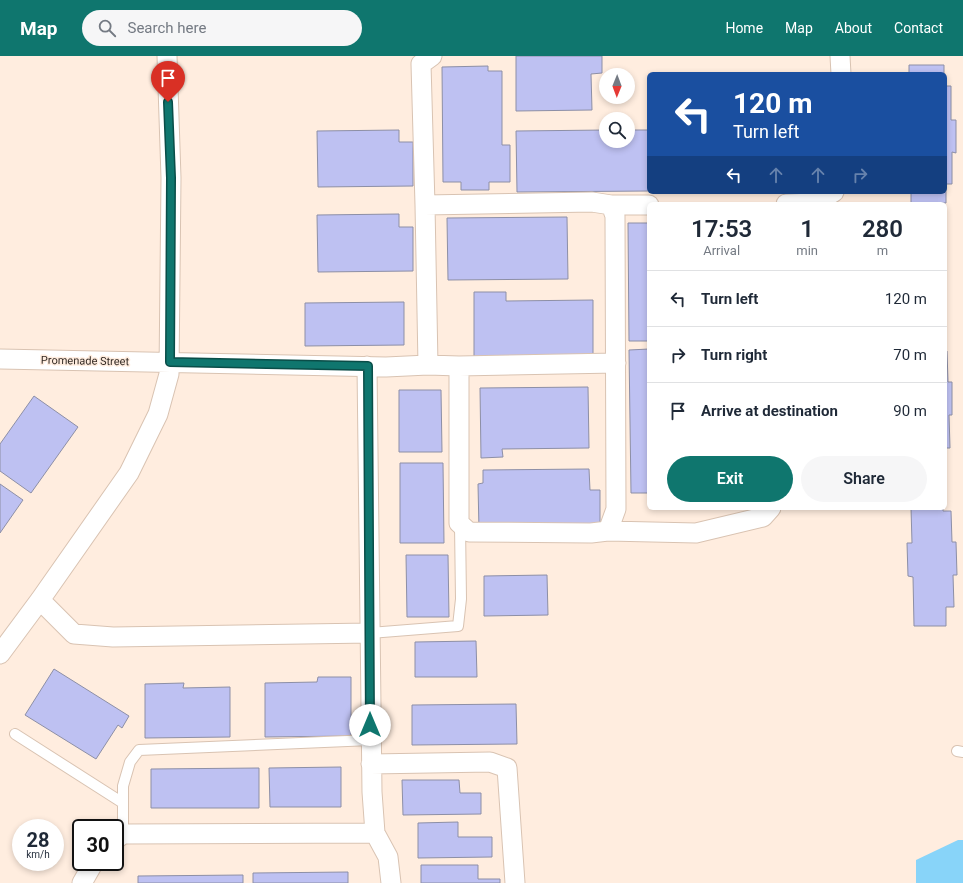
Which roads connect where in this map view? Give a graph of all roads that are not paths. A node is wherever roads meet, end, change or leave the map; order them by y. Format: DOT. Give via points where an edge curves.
graph roads {
  1 [pos="167,56"];
  2 [pos="432,56"];
  3 [pos="840,56"];
  4 [pos="841,72"];
  5 [pos="831,194"];
  6 [pos="818,202"];
  7 [pos="425,205"];
  8 [pos="611,205"];
  9 [pos="647,205"];
  10 [pos="0,360"];
  11 [pos="170,362"];
  12 [pos="616,363"];
  13 [pos="428,365"];
  14 [pos="368,366"];
  15 [pos="459,366"];
  16 [pos="769,510"];
  17 [pos="459,524"];
  18 [pos="608,531"];
  19 [pos="40,600"];
  20 [pos="370,633"];
  21 [pos="0,654"];
  22 [pos="15,734"];
  23 [pos="371,740"];
  24 [pos="371,764"];
  25 [pos="123,803"];
  26 [pos="121,819"];
  27 [pos="375,833"];
  28 [pos="124,837"];
  29 [pos="89,871"];
  30 [pos="82,883"];
  31 [pos="391,883"];
  32 [pos="515,883"];
  1 -- 11 [label="street" via="171,178"];
  2 -- 7 [label="street" via="421,64"];
  3 -- 4 [label="street"];
  5 -- 6 [label="street"];
  7 -- 8 [label="street" via="592,202"];
  7 -- 13 [label="street"];
  8 -- 9 [label="street"];
  8 -- 12 [label="street" via="615,216"];
  10 -- 11 [label="street, Promenade Street"];
  11 -- 14 [label="street, Promenade Street"];
  11 -- 19 [label="street" via="158,414 129,473"];
  12 -- 15 [label="street, Promenade Street"];
  12 -- 18 [label="street" via="616,510"];
  13 -- 14 [label="street, Promenade Street"];
  13 -- 15 [label="street, Promenade Street"];
  14 -- 20 [label="street"];
  15 -- 17 [label="street"];
  16 -- 18 [label="street" via="763,517 696,533"];
  17 -- 18 [label="street" via="469,532"];
  17 -- 20 [label="lane" via="461,599 458,626"];
  19 -- 20 [label="street" via="74,634 113,637"];
  19 -- 21 [label="street"];
  20 -- 23 [label="street"];
  22 -- 25 [label="lane"];
  23 -- 24 [label="street"];
  23 -- 25 [label="lane" via="139,750 130,762 123,786"];
  24 -- 27 [label="street"];
  24 -- 32 [label="street" via="490,762 507,768"];
  25 -- 26 [label="lane"];
  27 -- 28 [label="street"];
  27 -- 31 [label="street" via="388,857"];
  29 -- 30 [label="street"];
}
